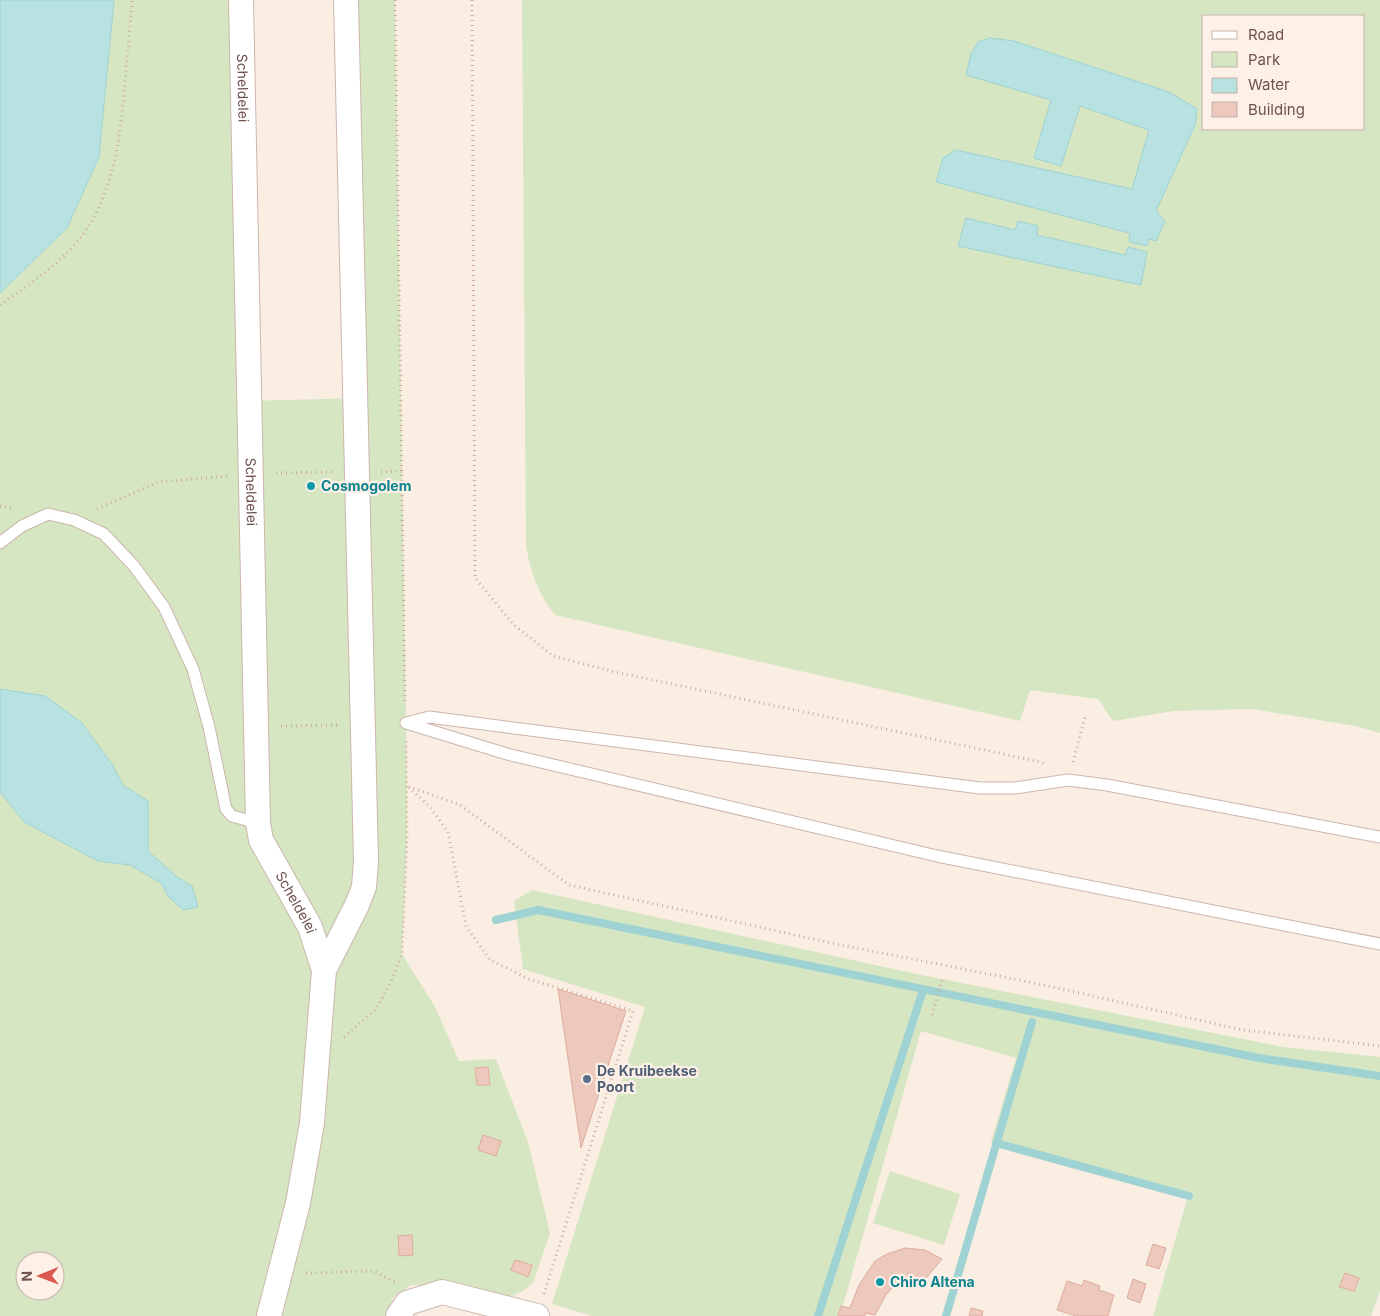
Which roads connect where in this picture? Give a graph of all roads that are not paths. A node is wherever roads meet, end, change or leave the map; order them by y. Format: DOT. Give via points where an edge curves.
graph roads {
  1 [pos="241,0"];
  2 [pos="346,0"];
  3 [pos="0,542"];
  4 [pos="258,822"];
  5 [pos="1380,837"];
  6 [pos="1380,944"];
  7 [pos="324,970"];
  8 [pos="540,1306"];
  9 [pos="269,1316"];
  10 [pos="398,1316"];
  1 -- 4 [label="street, Scheldelei"];
  2 -- 7 [label="street, Scheldelei" via="366,862 364,887"];
  3 -- 4 [label="lane" via="22,526 48,514 74,520 104,534 134,566 164,607 193,669 226,809 232,816"];
  4 -- 7 [label="street, Scheldelei" via="261,840 310,927"];
  5 -- 6 [label="lane" via="1068,780 1015,788 980,788 428,717 406,723 507,754 937,856"];
  7 -- 9 [label="street, Scheldelei" via="310,1132 298,1203"];
  8 -- 10 [label="street" via="442,1292 407,1303"];
}
